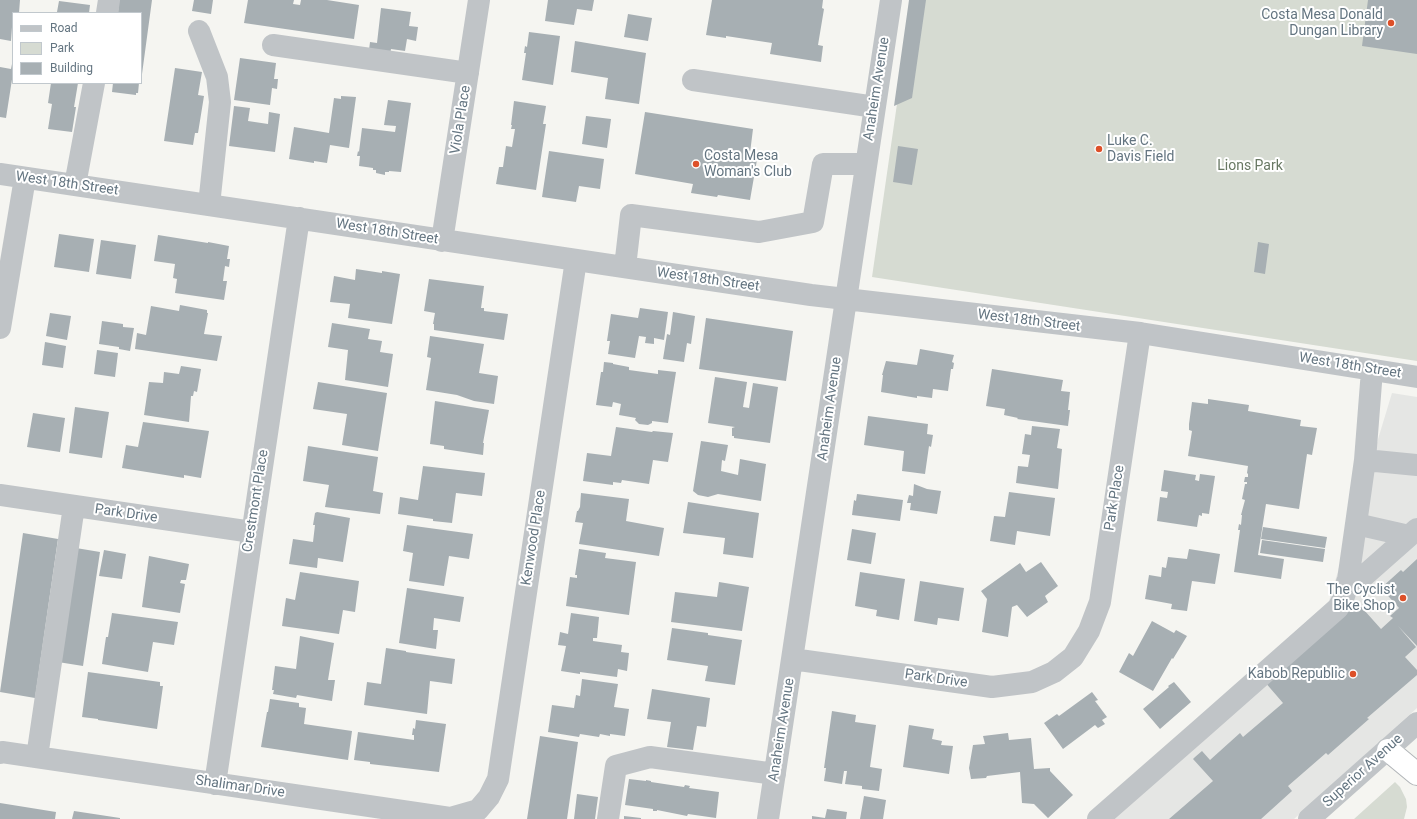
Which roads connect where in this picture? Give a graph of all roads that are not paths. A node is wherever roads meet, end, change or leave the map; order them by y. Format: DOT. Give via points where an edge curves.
graph roads {
  1 [pos="110,0"];
  2 [pos="479,0"];
  3 [pos="891,0"];
  4 [pos="107,12"];
  5 [pos="199,31"];
  6 [pos="273,45"];
  7 [pos="468,73"];
  8 [pos="693,80"];
  9 [pos="94,84"];
  10 [pos="875,107"];
  11 [pos="866,164"];
  12 [pos="0,174"];
  13 [pos="25,178"];
  14 [pos="75,185"];
  15 [pos="209,205"];
  16 [pos="299,218"];
  17 [pos="442,241"];
  18 [pos="576,260"];
  19 [pos="625,267"];
  20 [pos="846,299"];
  21 [pos="0,328"];
  22 [pos="1140,333"];
  23 [pos="1372,370"];
  24 [pos="1417,377"];
  25 [pos="1365,460"];
  26 [pos="1417,464"];
  27 [pos="0,495"];
  28 [pos="74,506"];
  29 [pos="1356,524"];
  30 [pos="252,532"];
  31 [pos="1413,532"];
  32 [pos="1348,582"];
  33 [pos="1073,657"];
  34 [pos="792,658"];
  35 [pos="1417,723"];
  36 [pos="1388,750"];
  37 [pos="1,752"];
  38 [pos="37,757"];
  39 [pos="775,774"];
  40 [pos="1417,774"];
  41 [pos="215,784"];
  42 [pos="478,810"];
  43 [pos="608,819"];
  44 [pos="768,819"];
  45 [pos="1098,819"];
  46 [pos="1309,819"];
  1 -- 4 [label="street"];
  2 -- 7 [label="street, Viola Place"];
  3 -- 10 [label="street, Anaheim Avenue"];
  5 -- 15 [label="street" via="218,78 220,102"];
  6 -- 7 [label="street"];
  7 -- 17 [label="street, Viola Place"];
  8 -- 10 [label="street"];
  9 -- 14 [label="street"];
  10 -- 11 [label="street, Anaheim Avenue"];
  11 -- 19 [label="street" via="823,164 813,222 759,232 631,215"];
  11 -- 20 [label="street, Anaheim Avenue"];
  12 -- 13 [label="street, West 18th Street"];
  13 -- 14 [label="street, West 18th Street"];
  13 -- 21 [label="street"];
  14 -- 15 [label="street, West 18th Street"];
  15 -- 16 [label="street, West 18th Street"];
  16 -- 17 [label="street, West 18th Street"];
  16 -- 30 [label="street, Crestmont Place"];
  17 -- 18 [label="street, West 18th Street"];
  18 -- 19 [label="street, West 18th Street"];
  18 -- 42 [label="street, Kenwood Place" via="498,779 489,797"];
  19 -- 20 [label="street, West 18th Street"];
  20 -- 22 [label="street, West 18th Street"];
  20 -- 34 [label="street, Anaheim Avenue"];
  22 -- 23 [label="street, West 18th Street"];
  22 -- 33 [label="street, Park Place" via="1100,602 1089,631"];
  23 -- 24 [label="street, West 18th Street"];
  23 -- 25 [label="street"];
  25 -- 26 [label="street"];
  25 -- 29 [label="street"];
  27 -- 28 [label="street, Park Drive"];
  28 -- 30 [label="street, Park Drive"];
  28 -- 38 [label="street"];
  29 -- 31 [label="street"];
  29 -- 32 [label="street"];
  30 -- 41 [label="street, Crestmont Place"];
  31 -- 32 [label="street" via="1365,576"];
  32 -- 45 [label="street" via="1343,599 1333,613"];
  33 -- 34 [label="street, Park Drive" via="1054,672 1032,682 992,687"];
  34 -- 39 [label="street, Anaheim Avenue"];
  35 -- 36 [label="street, Superior Avenue"];
  36 -- 40 [label="highway"];
  36 -- 46 [label="street, Superior Avenue"];
  37 -- 38 [label="street, Shalimar Drive"];
  38 -- 41 [label="street, Shalimar Drive"];
  39 -- 43 [label="street" via="650,757 637,760 616,766"];
  39 -- 44 [label="street, Anaheim Avenue"];
  41 -- 42 [label="street, Shalimar Drive" via="450,818"];
}
